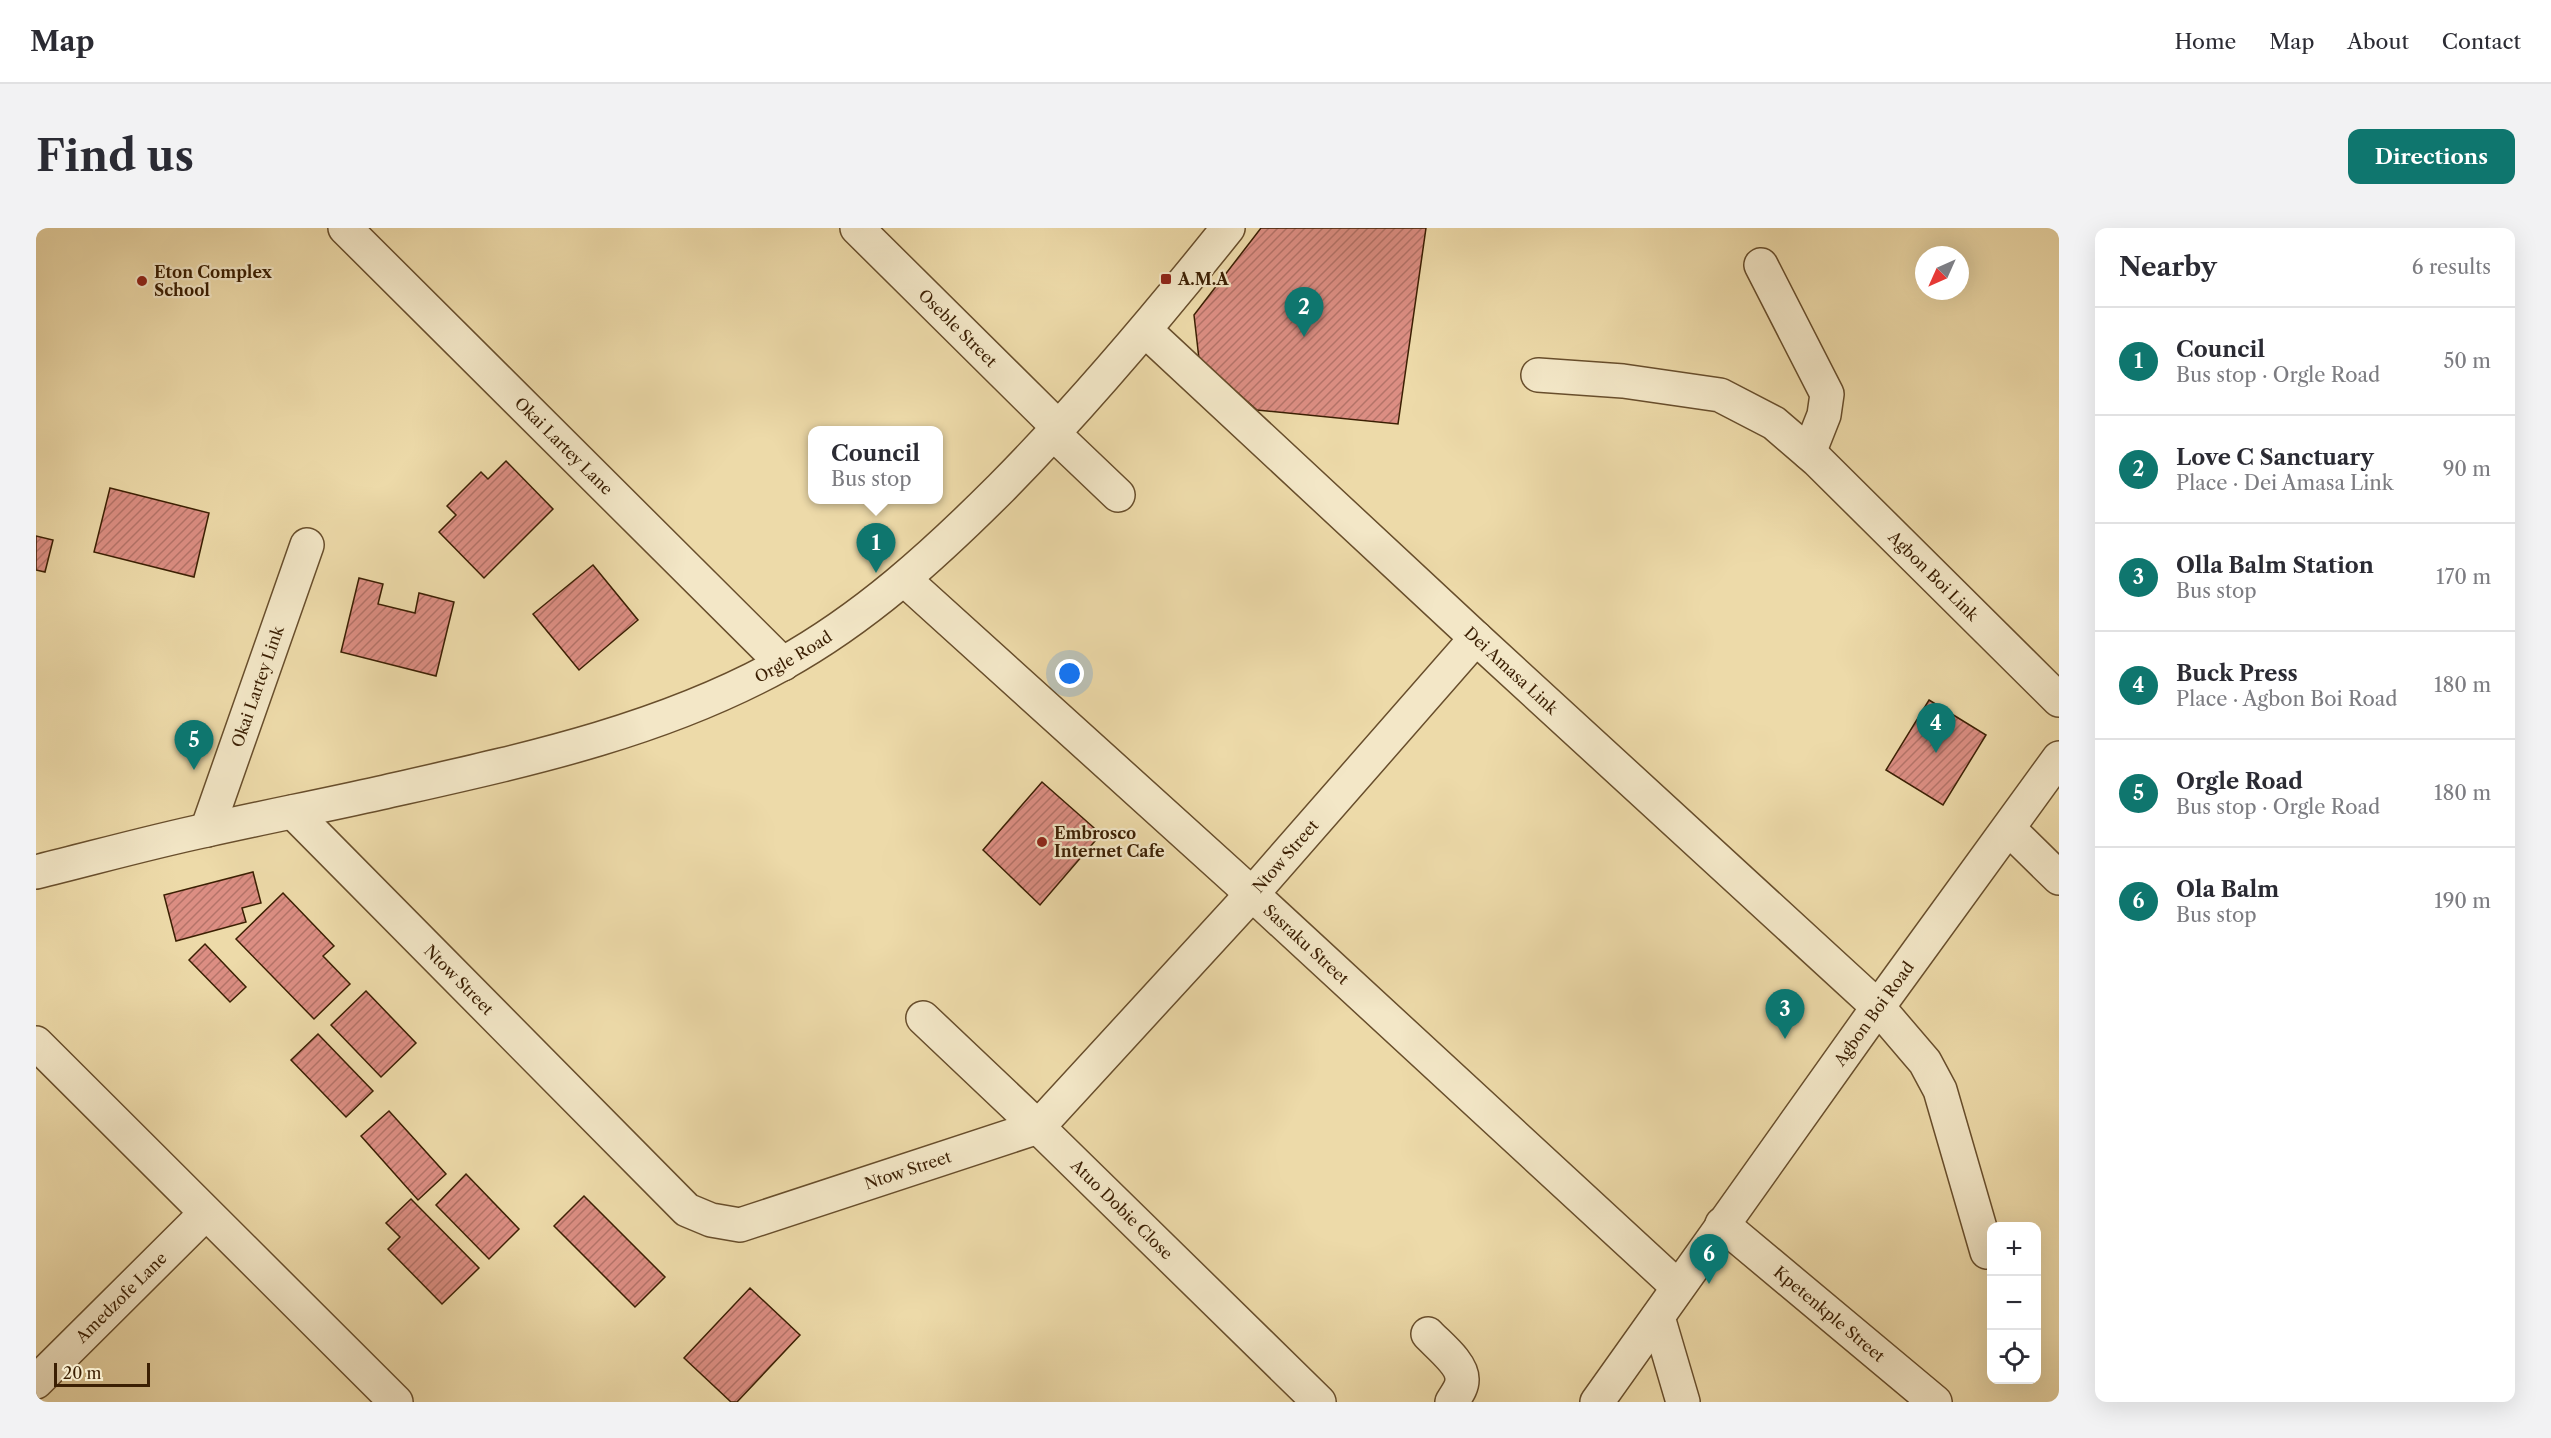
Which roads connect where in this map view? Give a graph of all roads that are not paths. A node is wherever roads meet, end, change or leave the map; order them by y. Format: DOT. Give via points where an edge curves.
graph roads {
  1 [pos="345,228"];
  2 [pos="856,228"];
  3 [pos="1228,228"];
  4 [pos="1761,265"];
  5 [pos="1145,330"];
  6 [pos="1538,375"];
  7 [pos="1057,431"];
  8 [pos="1809,453"];
  9 [pos="1118,495"];
  10 [pos="307,545"];
  11 [pos="905,580"];
  12 [pos="1476,638"];
  13 [pos="783,663"];
  14 [pos="2059,700"];
  15 [pos="2059,758"];
  16 [pos="206,771"];
  17 [pos="293,812"];
  18 [pos="2009,829"];
  19 [pos="207,830"];
  20 [pos="36,872"];
  21 [pos="2059,878"];
  22 [pos="1252,894"];
  23 [pos="1878,1007"];
  24 [pos="923,1018"];
  25 [pos="36,1043"];
  26 [pos="1038,1127"];
  27 [pos="205,1214"];
  28 [pos="1722,1224"];
  29 [pos="1987,1252"];
  30 [pos="1684,1278"];
  31 [pos="1658,1317"];
  32 [pos="1428,1334"];
  33 [pos="36,1382"];
  34 [pos="396,1402"];
  35 [pos="1319,1402"];
  36 [pos="1452,1402"];
  37 [pos="1597,1402"];
  38 [pos="1683,1402"];
  39 [pos="1935,1402"];
  1 -- 13 [label="street, Okai Lartey Lane"];
  2 -- 7 [label="street, Oseble Street"];
  3 -- 5 [label="street, Orgle Road"];
  4 -- 8 [label="street" via="1827,394 1824,415"];
  5 -- 7 [label="street, Orgle Road"];
  5 -- 12 [label="street, Dei Amasa Link"];
  6 -- 8 [label="street, Agbon Boi Link" via="1623,381 1720,395 1774,423"];
  7 -- 9 [label="street, Oseble Street"];
  7 -- 11 [label="street, Orgle Road"];
  8 -- 14 [label="street, Agbon Boi Link"];
  10 -- 19 [label="street, Okai Lartey Link"];
  11 -- 13 [label="street, Orgle Road"];
  11 -- 22 [label="street, Sasraku Street"];
  12 -- 22 [label="street, Ntow Street"];
  12 -- 23 [label="street, Dei Amasa Link"];
  13 -- 17 [label="street, Orgle Road" via="703,704 531,759"];
  15 -- 18 [label="street, Agbon Boi Road"];
  16 -- 19 [label="street"];
  17 -- 19 [label="street, Orgle Road"];
  17 -- 26 [label="street, Ntow Street" via="687,1210 711,1220 740,1225"];
  18 -- 21 [label="street"];
  18 -- 23 [label="street, Agbon Boi Road"];
  19 -- 20 [label="street, Orgle Road"];
  22 -- 26 [label="street, Ntow Street"];
  22 -- 30 [label="street, Sasraku Street"];
  23 -- 28 [label="street, Agbon Boi Road"];
  23 -- 29 [label="street, Dei Amasa Link" via="1925,1062 1940,1090"];
  24 -- 26 [label="street, Atuo Dobie Close"];
  25 -- 27 [label="street"];
  26 -- 35 [label="street, Atuo Dobie Close"];
  27 -- 33 [label="street, Amedzofe Lane"];
  27 -- 34 [label="street"];
  28 -- 30 [label="street, Agbon Boi Road"];
  28 -- 39 [label="street, Kpetenkple Street"];
  30 -- 31 [label="street, Agbon Boi Road"];
  31 -- 37 [label="street, Agbon Boi Road"];
  31 -- 38 [label="street"];
  32 -- 36 [label="street" via="1459,1368 1460,1389"];
}
